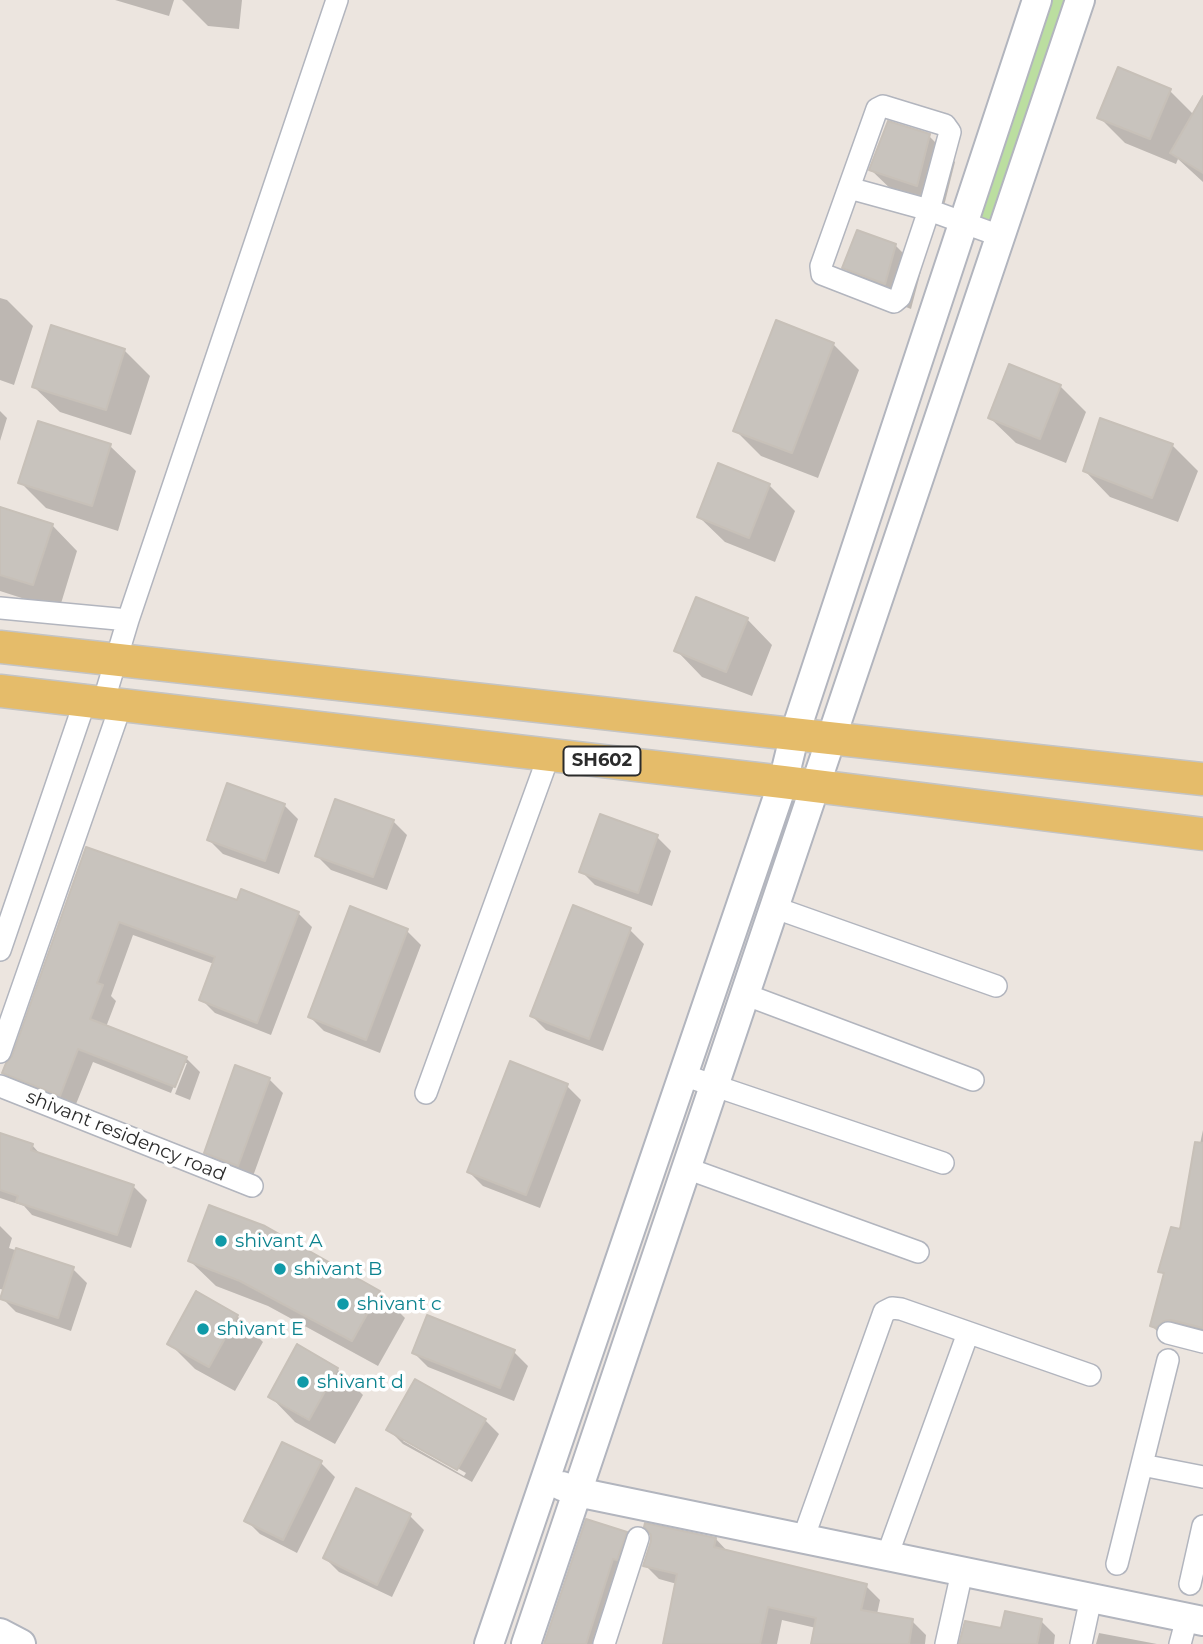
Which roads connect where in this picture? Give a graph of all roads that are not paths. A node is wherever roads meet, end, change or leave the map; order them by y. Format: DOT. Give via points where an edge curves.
graph roads {
  1 [pos="337,0"];
  2 [pos="1037,0"];
  3 [pos="1080,0"];
  4 [pos="849,188"];
  5 [pos="929,210"];
  6 [pos="964,222"];
  7 [pos="1000,236"];
  8 [pos="0,608"];
  9 [pos="128,620"];
  10 [pos="0,647"];
  11 [pos="115,659"];
  12 [pos="0,691"];
  13 [pos="103,703"];
  14 [pos="795,733"];
  15 [pos="832,737"];
  16 [pos="549,755"];
  17 [pos="1203,779"];
  18 [pos="783,782"];
  19 [pos="814,786"];
  20 [pos="1203,834"];
  21 [pos="773,906"];
  22 [pos="0,950"];
  23 [pos="996,986"];
  24 [pos="744,994"];
  25 [pos="0,1052"];
  26 [pos="683,1074"];
  27 [pos="973,1080"];
  28 [pos="714,1084"];
  29 [pos="0,1086"];
  30 [pos="426,1093"];
  31 [pos="943,1163"];
  32 [pos="686,1168"];
  33 [pos="252,1186"];
  34 [pos="918,1252"];
  35 [pos="968,1333"];
  36 [pos="1168,1333"];
  37 [pos="1203,1342"];
  38 [pos="1168,1360"];
  39 [pos="1090,1375"];
  40 [pos="1142,1465"];
  41 [pos="1203,1477"];
  42 [pos="546,1479"];
  43 [pos="577,1492"];
  44 [pos="1203,1526"];
  45 [pos="638,1538"];
  46 [pos="803,1539"];
  47 [pos="887,1556"];
  48 [pos="1116,1564"];
  49 [pos="962,1572"];
  50 [pos="1190,1584"];
  51 [pos="1091,1598"];
  52 [pos="1190,1628"];
  53 [pos="0,1633"];
  54 [pos="21,1644"];
  55 [pos="489,1644"];
  56 [pos="526,1644"];
  57 [pos="604,1644"];
  58 [pos="946,1644"];
  59 [pos="1081,1644"];
  1 -- 9 [label="street"];
  2 -- 6 [label="street"];
  3 -- 7 [label="street"];
  4 -- 5 [label="street"];
  4 -- 5 [label="street" via="877,109 883,106 944,125 950,132"];
  4 -- 5 [label="street" via="822,274 894,302 900,297"];
  5 -- 6 [label="street"];
  6 -- 7 [label="street"];
  6 -- 14 [label="street"];
  7 -- 15 [label="street"];
  8 -- 9 [label="street"];
  9 -- 11 [label="street"];
  10 -- 11 [label="main road"];
  11 -- 13 [label="street"];
  11 -- 14 [label="main road"];
  12 -- 13 [label="main road, SH602"];
  13 -- 16 [label="main road, SH602"];
  13 -- 22 [label="street"];
  13 -- 25 [label="street"];
  14 -- 15 [label="main road"];
  14 -- 18 [label="street"];
  15 -- 17 [label="main road"];
  15 -- 19 [label="street"];
  16 -- 18 [label="main road, SH602"];
  16 -- 30 [label="street"];
  18 -- 19 [label="main road, SH602"];
  18 -- 26 [label="street"];
  19 -- 20 [label="main road, SH602"];
  19 -- 21 [label="street"];
  21 -- 23 [label="street"];
  21 -- 24 [label="street"];
  24 -- 27 [label="street"];
  24 -- 28 [label="street"];
  26 -- 28 [label="street"];
  26 -- 42 [label="street"];
  28 -- 31 [label="street"];
  28 -- 32 [label="street"];
  29 -- 33 [label="street, shivant residency road"];
  32 -- 34 [label="street"];
  32 -- 43 [label="street"];
  35 -- 39 [label="street"];
  35 -- 46 [label="street" via="901,1309 884,1312"];
  35 -- 47 [label="street"];
  36 -- 37 [label="street"];
  38 -- 40 [label="street"];
  40 -- 41 [label="street"];
  40 -- 48 [label="street"];
  42 -- 43 [label="street"];
  42 -- 55 [label="street"];
  43 -- 46 [label="street"];
  43 -- 56 [label="street"];
  44 -- 50 [label="street"];
  45 -- 57 [label="street"];
  46 -- 47 [label="street"];
  47 -- 49 [label="street"];
  49 -- 51 [label="street"];
  49 -- 58 [label="street"];
  51 -- 52 [label="street"];
  51 -- 59 [label="street"];
  53 -- 54 [label="street"];
}
